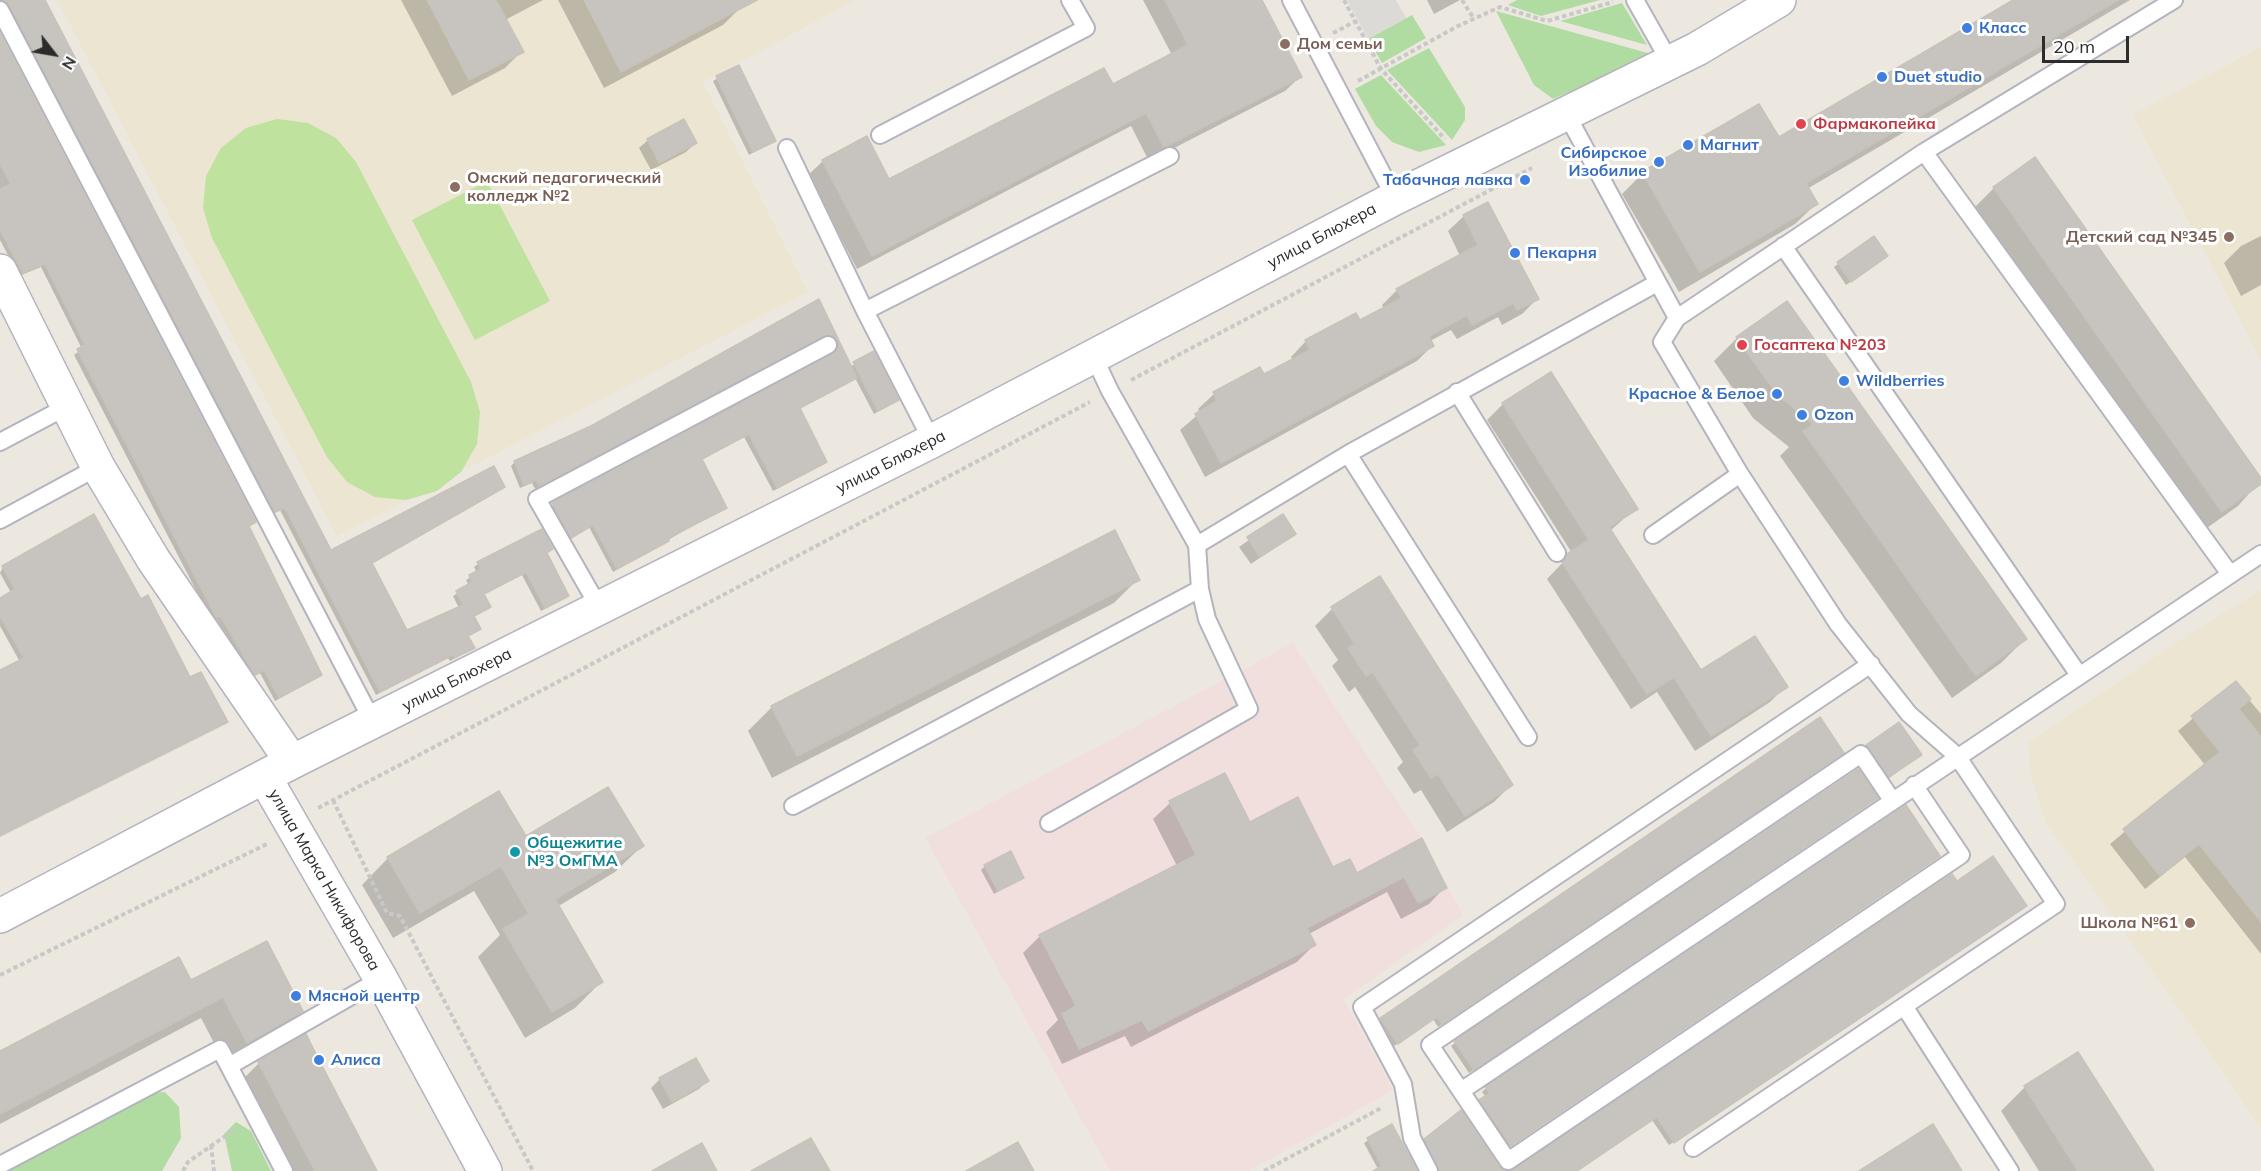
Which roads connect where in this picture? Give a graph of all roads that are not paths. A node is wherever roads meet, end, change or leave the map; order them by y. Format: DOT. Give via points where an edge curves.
graph roads {
  1 [pos="1070,0"];
  2 [pos="1291,0"];
  3 [pos="1635,0"];
  4 [pos="1779,0"];
  5 [pos="2174,0"];
  6 [pos="0,10"];
  7 [pos="1670,62"];
  8 [pos="1567,115"];
  9 [pos="880,135"];
  10 [pos="787,148"];
  11 [pos="1924,152"];
  12 [pos="1170,156"];
  13 [pos="1395,198"];
  14 [pos="1783,246"];
  15 [pos="0,270"];
  16 [pos="1657,283"];
  17 [pos="865,311"];
  18 [pos="1677,318"];
  19 [pos="828,345"];
  20 [pos="1093,355"];
  21 [pos="1457,392"];
  22 [pos="68,406"];
  23 [pos="932,441"];
  24 [pos="0,442"];
  25 [pos="1348,454"];
  26 [pos="98,467"];
  27 [pos="1740,474"];
  28 [pos="0,520"];
  29 [pos="1653,535"];
  30 [pos="1197,545"];
  31 [pos="1557,554"];
  32 [pos="2261,554"];
  33 [pos="2230,574"];
  34 [pos="1200,589"];
  35 [pos="600,609"];
  36 [pos="1870,664"];
  37 [pos="2079,675"];
  38 [pos="373,722"];
  39 [pos="1528,737"];
  40 [pos="1957,756"];
  41 [pos="279,770"];
  42 [pos="1914,785"];
  43 [pos="1892,800"];
  44 [pos="793,806"];
  45 [pos="1049,823"];
  46 [pos="0,916"];
  47 [pos="381,979"];
  48 [pos="1904,1006"];
  49 [pos="229,1066"];
  50 [pos="1461,1091"];
  51 [pos="1693,1148"];
  52 [pos="0,1165"];
  53 [pos="284,1171"];
  54 [pos="485,1171"];
  55 [pos="1430,1171"];
  56 [pos="2010,1171"];
  1 -- 9 [label="lane" via="1086,28"];
  2 -- 13 [label="lane"];
  3 -- 7 [label="lane"];
  4 -- 7 [label="street, улица Блюхера"];
  5 -- 11 [label="lane"];
  6 -- 38 [label="lane"];
  7 -- 8 [label="street, улица Блюхера"];
  8 -- 13 [label="street, улица Блюхера"];
  8 -- 16 [label="lane"];
  10 -- 17 [label="lane"];
  11 -- 14 [label="lane"];
  11 -- 33 [label="lane"];
  12 -- 17 [label="lane"];
  13 -- 20 [label="street, улица Блюхера"];
  14 -- 18 [label="lane"];
  14 -- 37 [label="lane"];
  15 -- 22 [label="street, улица Марка Никифорова"];
  16 -- 18 [label="lane"];
  16 -- 21 [label="lane"];
  17 -- 23 [label="lane"];
  18 -- 27 [label="lane" via="1662,342"];
  19 -- 35 [label="lane" via="537,499"];
  20 -- 23 [label="street, улица Блюхера"];
  20 -- 30 [label="lane"];
  21 -- 25 [label="lane"];
  21 -- 31 [label="lane"];
  22 -- 24 [label="lane"];
  22 -- 26 [label="street, улица Марка Никифорова"];
  23 -- 35 [label="street, улица Блюхера"];
  25 -- 30 [label="lane"];
  25 -- 39 [label="lane"];
  26 -- 28 [label="lane"];
  26 -- 41 [label="street, улица Марка Никифорова"];
  27 -- 29 [label="lane"];
  27 -- 36 [label="lane" via="1838,624"];
  30 -- 34 [label="lane"];
  32 -- 33 [label="lane"];
  33 -- 37 [label="lane"];
  34 -- 44 [label="lane"];
  34 -- 45 [label="lane" via="1207,619 1249,709"];
  35 -- 38 [label="street, улица Блюхера"];
  36 -- 40 [label="lane" via="1910,714"];
  36 -- 55 [label="lane" via="1362,1007 1403,1084 1412,1138"];
  37 -- 40 [label="lane"];
  38 -- 41 [label="street, улица Блюхера"];
  40 -- 42 [label="lane"];
  40 -- 48 [label="lane" via="2056,904"];
  41 -- 46 [label="street, улица Блюхера"];
  41 -- 47 [label="street, улица Марка Никифорова" via="293,825"];
  42 -- 43 [label="lane"];
  42 -- 50 [label="lane" via="1961,855 1518,1155 1508,1161"];
  43 -- 50 [label="lane"];
  43 -- 50 [label="lane" via="1861,754 1792,800 1430,1045"];
  47 -- 49 [label="lane"];
  47 -- 54 [label="street, улица Марка Никифорова"];
  48 -- 51 [label="lane"];
  48 -- 56 [label="lane"];
  49 -- 52 [label="lane" via="220,1049"];
  49 -- 53 [label="lane"];
}
